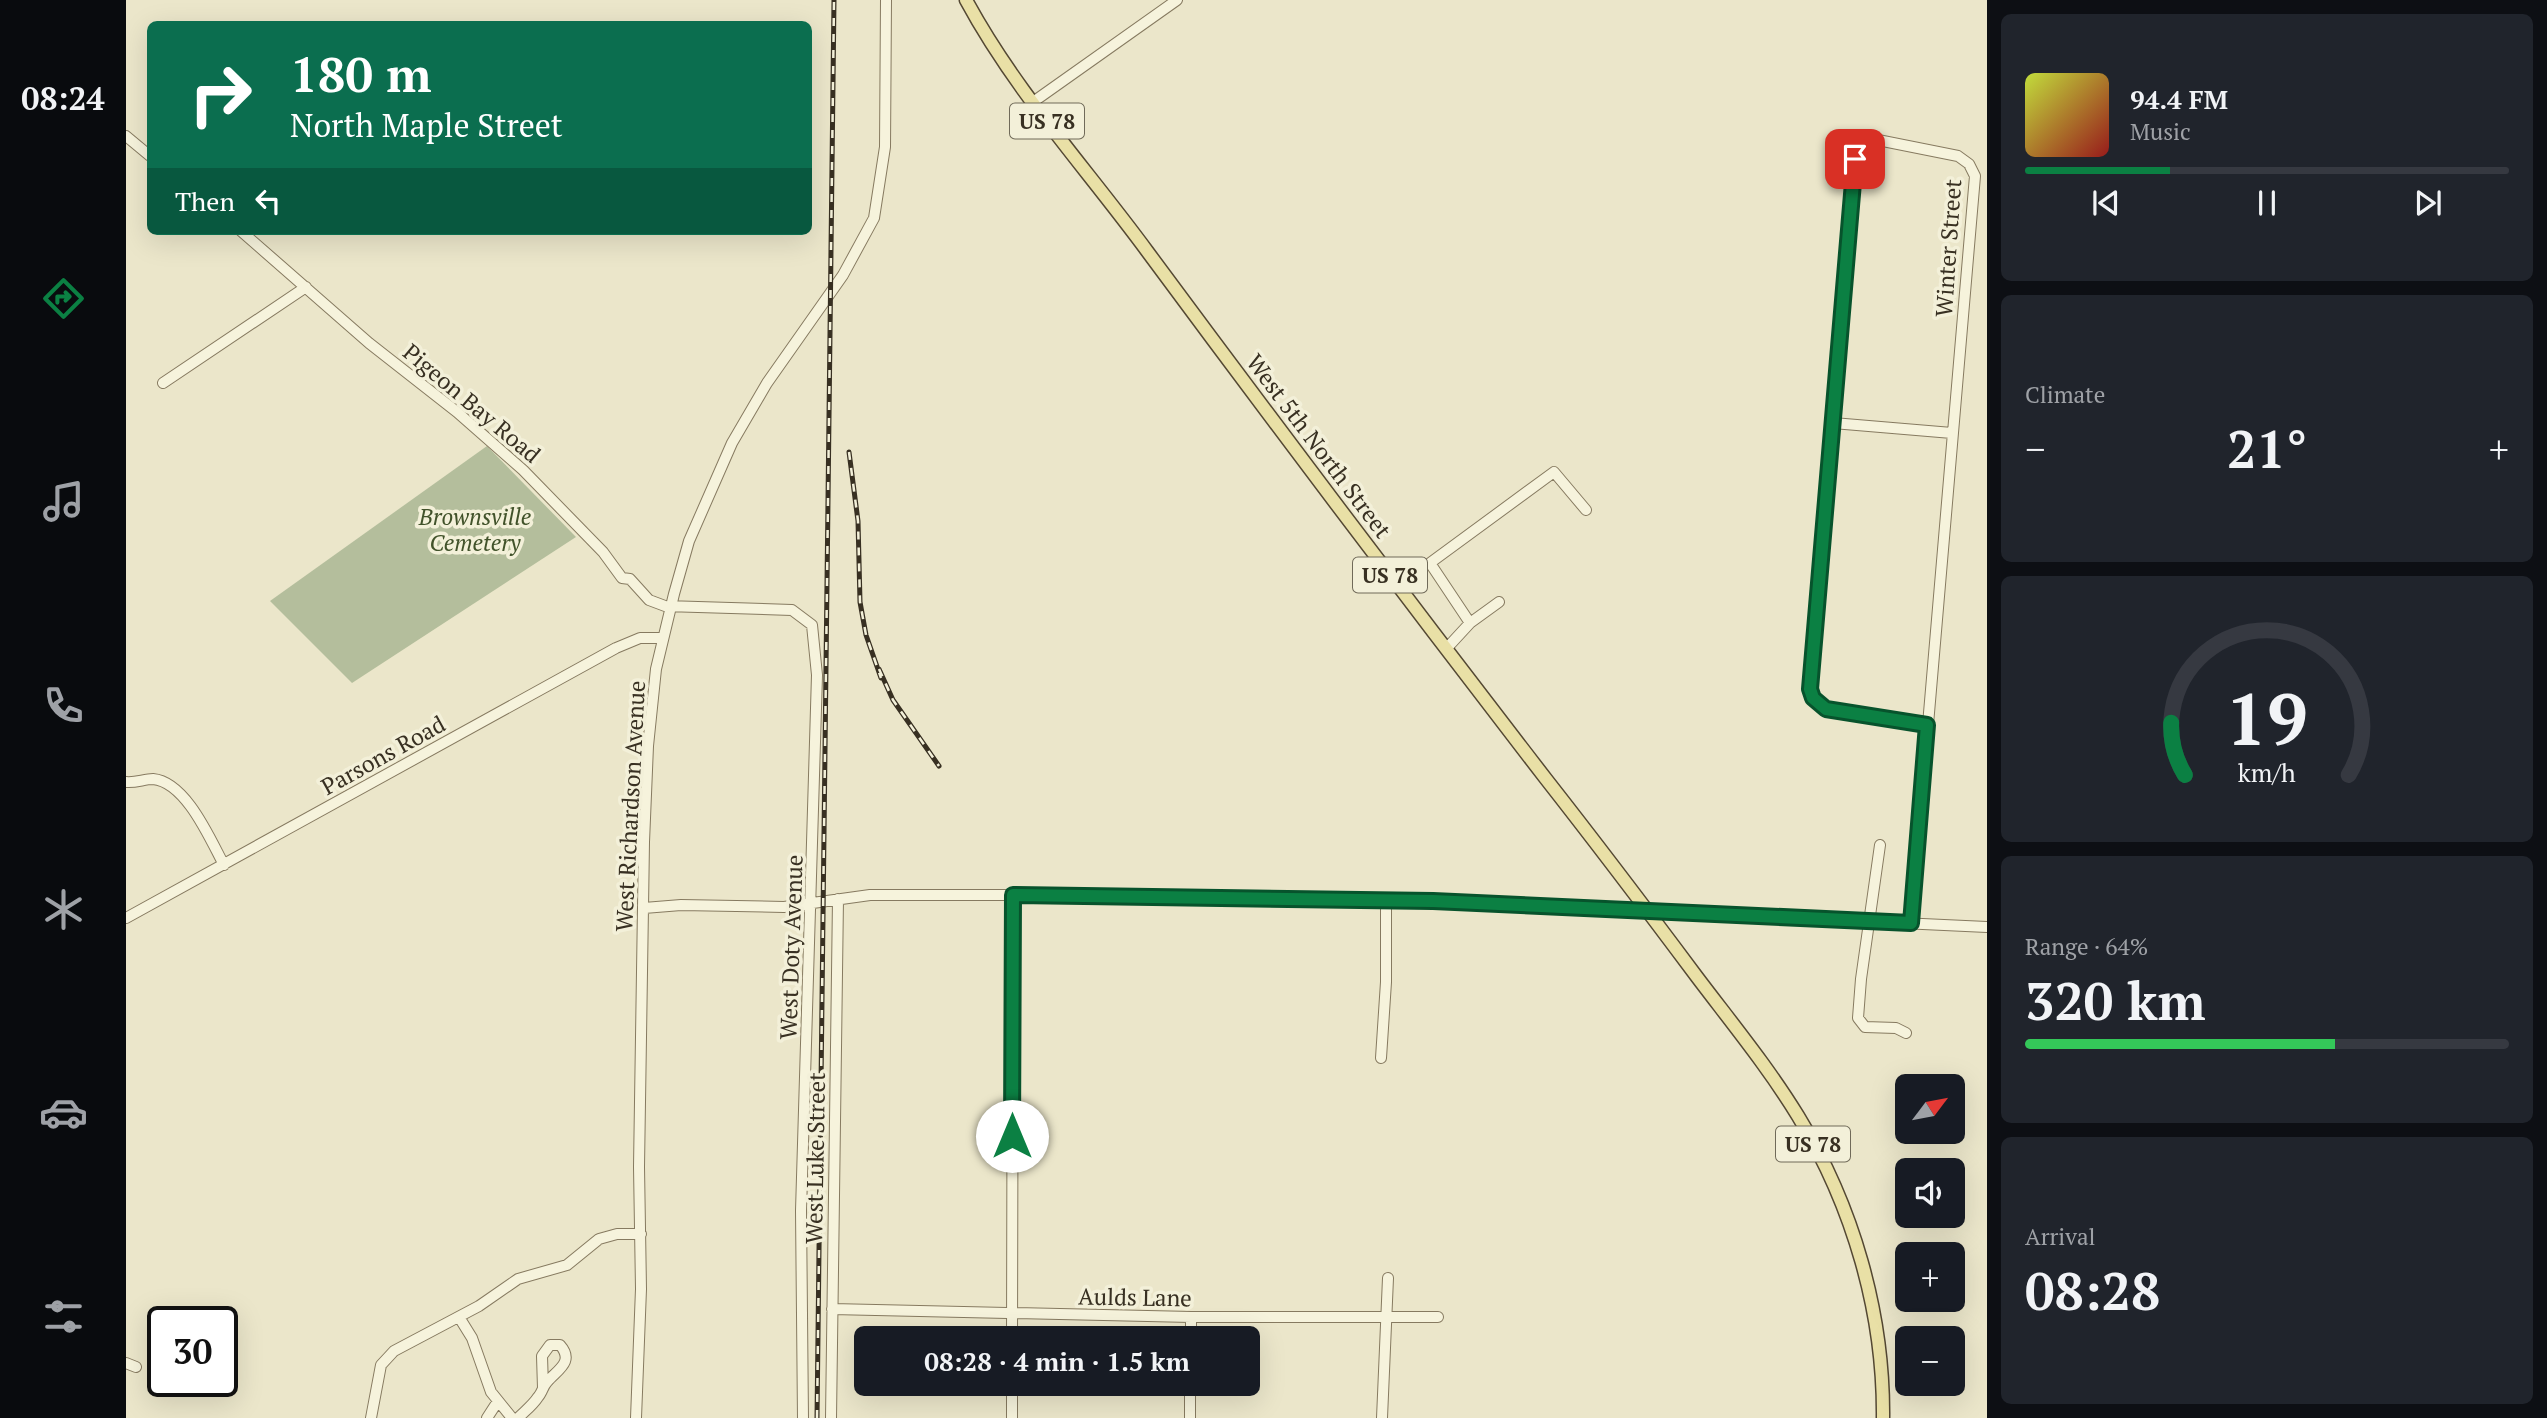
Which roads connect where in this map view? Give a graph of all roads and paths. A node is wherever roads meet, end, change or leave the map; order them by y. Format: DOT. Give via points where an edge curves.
graph roads {
  1 [pos="886,0"];
  2 [pos="967,0"];
  3 [pos="1177,0"];
  4 [pos="1033,102"];
  5 [pos="126,136"];
  6 [pos="147,154"];
  7 [pos="246,235"];
  8 [pos="306,288"];
  9 [pos="163,383"];
  10 [pos="1833,423"];
  11 [pos="1952,433"];
  12 [pos="1586,510"];
  13 [pos="1499,602"];
  14 [pos="671,607"];
  15 [pos="1470,622"];
  16 [pos="663,638"];
  17 [pos="1446,649"];
  18 [pos="1927,725"];
  19 [pos="126,782"];
  20 [pos="1880,845"];
  21 [pos="224,865"];
  22 [pos="1013,895"];
  23 [pos="838,899"];
  24 [pos="1386,900"];
  25 [pos="812,904"];
  26 [pos="644,908"];
  27 [pos="1647,911"];
  28 [pos="126,918"];
  29 [pos="1869,922"];
  30 [pos="1911,923"];
  31 [pos="1987,927"];
  32 [pos="1906,1033"];
  33 [pos="1381,1058"];
  34 [pos="641,1234"];
  35 [pos="1388,1278"];
  36 [pos="832,1309"];
  37 [pos="1012,1313"];
  38 [pos="459,1317"];
  39 [pos="1191,1317"];
  40 [pos="1387,1317"];
  41 [pos="1438,1317"];
  42 [pos="1012,1326"];
  43 [pos="1191,1326"];
  44 [pos="543,1388"];
  45 [pos="1012,1396"];
  46 [pos="1190,1396"];
  47 [pos="498,1401"];
  48 [pos="370,1418"];
  49 [pos="487,1418"];
  50 [pos="512,1418"];
  51 [pos="518,1418"];
  52 [pos="636,1418"];
  53 [pos="803,1418"];
  54 [pos="831,1418"];
  55 [pos="1012,1418"];
  56 [pos="1190,1418"];
  57 [pos="1382,1418"];
  58 [pos="1883,1418"];
  1 -- 14 [label="street, West Richardson Avenue" via="885,147 874,218 844,275 767,383 732,443 689,541"];
  2 -- 4 [label="main road, West 5th North Street / US 78"];
  3 -- 4 [label="street"];
  4 -- 17 [label="main road, West 5th North Street / US 78"];
  5 -- 6 [label="street"];
  7 -- 8 [label="street, Pigeon Bay Road"];
  8 -- 9 [label="street"];
  8 -- 14 [label="street, Pigeon Bay Road" via="523,470 603,552 622,578 629,579 649,600"];
  10 -- 11 [label="street"];
  10 -- 11 [label="street, Winter Street" via="1855,159 1863,146 1878,140 1958,156 1975,176"];
  10 -- 18 [label="street, Winter Street" via="1810,689 1826,709"];
  11 -- 18 [label="street, Winter Street"];
  12 -- 15 [label="street" via="1554,471 1430,563"];
  13 -- 15 [label="street"];
  14 -- 16 [label="street, West Richardson Avenue"];
  14 -- 25 [label="street, West Doty Avenue" via="792,610 812,625 817,675"];
  15 -- 17 [label="street"];
  16 -- 21 [label="street, Parsons Road" via="640,638 616,648"];
  16 -- 26 [label="street, West Richardson Avenue" via="648,746"];
  17 -- 27 [label="main road, West 5th North Street / US 78"];
  18 -- 30 [label="street, Winter Street"];
  19 -- 21 [label="street" via="154,779 178,792 190,804"];
  20 -- 29 [label="street"];
  21 -- 28 [label="street, Parsons Road"];
  22 -- 23 [label="street"];
  22 -- 24 [label="street"];
  22 -- 37 [label="street"];
  23 -- 25 [label="street"];
  23 -- 36 [label="street, West Luke Street"];
  24 -- 27 [label="street"];
  24 -- 33 [label="street"];
  25 -- 26 [label="street"];
  25 -- 53 [label="street, West Doty Avenue" via="802,1211"];
  26 -- 34 [label="street, West Richardson Avenue"];
  27 -- 29 [label="street"];
  27 -- 58 [label="main road, US 78" via="1775,1081 1837,1192 1875,1314"];
  29 -- 30 [label="street"];
  29 -- 32 [label="street" via="1858,1018 1865,1027"];
  30 -- 31 [label="street"];
  34 -- 38 [label="street" via="599,1239 567,1265 517,1279"];
  34 -- 52 [label="street, West Richardson Avenue"];
  35 -- 40 [label="street"];
  36 -- 37 [label="street, Aulds Lane"];
  36 -- 54 [label="street, West Luke Street"];
  37 -- 39 [label="street, Aulds Lane"];
  37 -- 42 [label="street"];
  38 -- 47 [label="street"];
  38 -- 48 [label="street" via="394,1350 381,1365"];
  39 -- 40 [label="street, Aulds Lane"];
  39 -- 43 [label="street"];
  40 -- 41 [label="street, Aulds Lane"];
  40 -- 57 [label="street"];
  44 -- 51 [label="street"];
  45 -- 55 [label="street"];
  46 -- 56 [label="street"];
  47 -- 49 [label="street"];
  47 -- 50 [label="street"];
}
